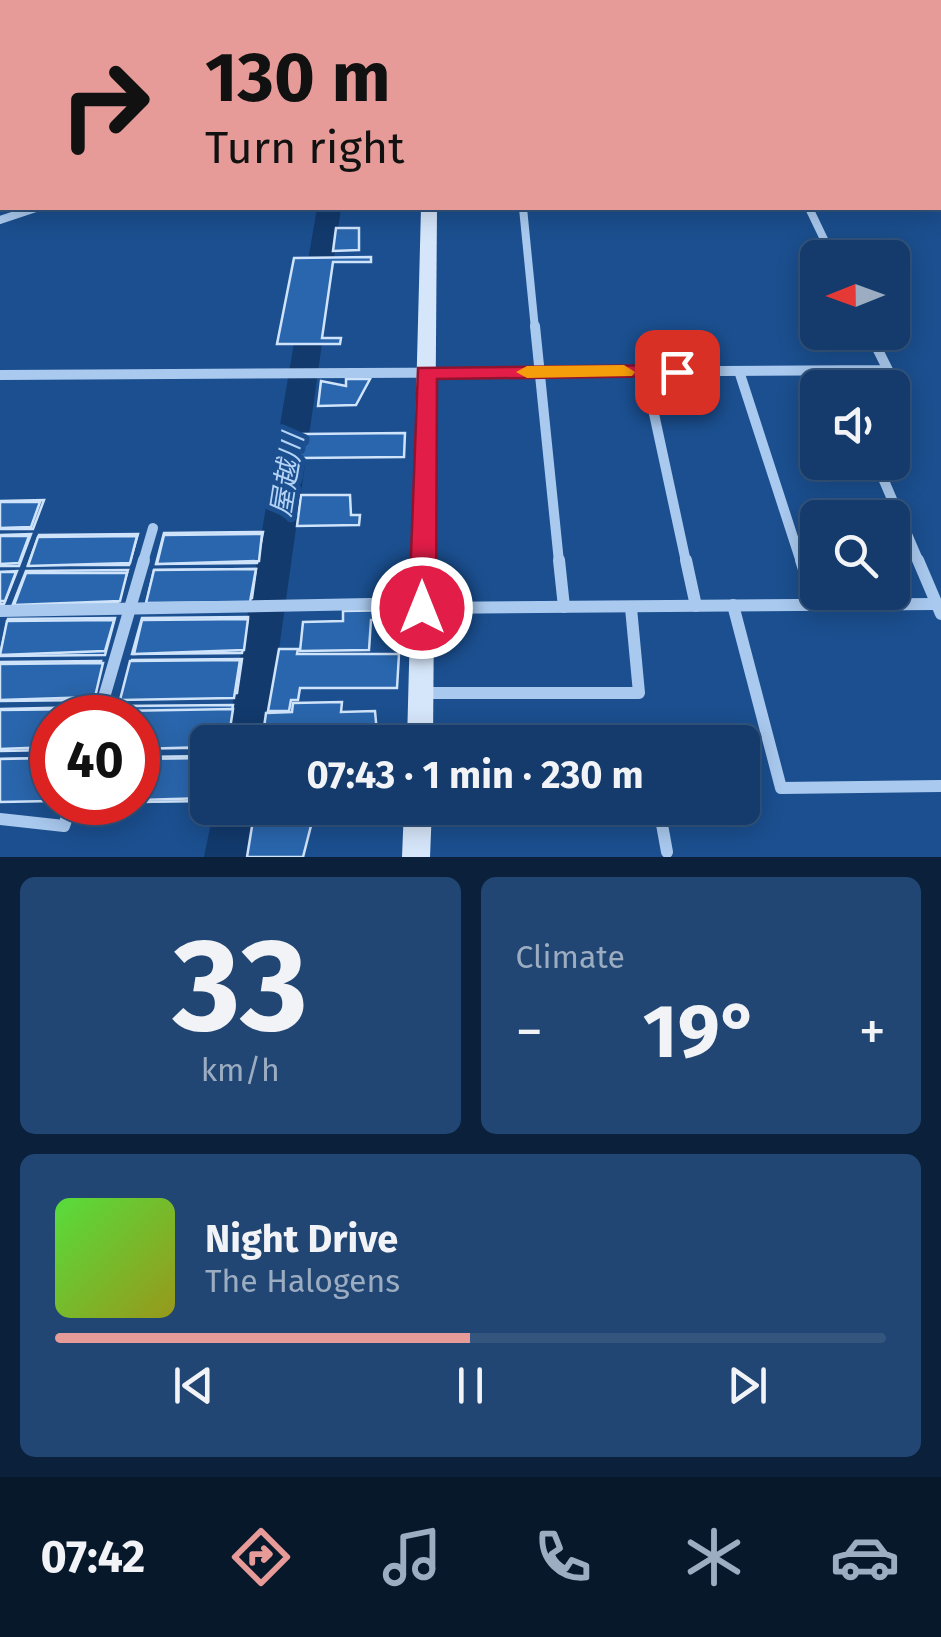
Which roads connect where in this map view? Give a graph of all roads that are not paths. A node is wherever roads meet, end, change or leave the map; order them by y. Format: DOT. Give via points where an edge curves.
graph roads {
  1 [pos="30,210"];
  2 [pos="429,210"];
  3 [pos="523,210"];
  4 [pos="810,210"];
  5 [pos="0,220"];
  6 [pos="824,240"];
  7 [pos="740,371"];
  8 [pos="800,371"];
  9 [pos="426,372"];
  10 [pos="542,372"];
  11 [pos="646,372"];
  12 [pos="0,375"];
  13 [pos="884,480"];
  14 [pos="152,528"];
  15 [pos="800,557"];
  16 [pos="800,604"];
  17 [pos="732,605"];
  18 [pos="422,606"];
  19 [pos="696,606"];
  20 [pos="564,608"];
  21 [pos="631,608"];
  22 [pos="910,608"];
  23 [pos="939,609"];
  24 [pos="130,610"];
  25 [pos="0,611"];
  26 [pos="422,693"];
  27 [pos="105,695"];
  28 [pos="421,725"];
  29 [pos="941,786"];
  30 [pos="0,819"];
  31 [pos="30,822"];
  32 [pos="417,825"];
  33 [pos="662,825"];
  34 [pos="667,852"];
  35 [pos="416,857"];
  1 -- 5 [label="street"];
  2 -- 9 [label="street"];
  3 -- 10 [label="street"];
  4 -- 6 [label="street"];
  7 -- 8 [label="street"];
  7 -- 11 [label="street"];
  7 -- 15 [label="street"];
  9 -- 10 [label="street"];
  9 -- 12 [label="street"];
  9 -- 18 [label="street"];
  10 -- 11 [label="street"];
  10 -- 20 [label="street"];
  11 -- 19 [label="street"];
  13 -- 23 [label="street"];
  14 -- 24 [label="street"];
  16 -- 17 [label="street"];
  17 -- 19 [label="street"];
  17 -- 29 [label="street" via="781,788"];
  18 -- 20 [label="street"];
  18 -- 24 [label="street"];
  18 -- 26 [label="street"];
  19 -- 21 [label="street"];
  20 -- 21 [label="street"];
  21 -- 26 [label="street" via="639,693"];
  22 -- 23 [label="street"];
  24 -- 25 [label="street"];
  24 -- 27 [label="street"];
  26 -- 28 [label="street"];
  30 -- 31 [label="street"];
  32 -- 35 [label="street"];
  33 -- 34 [label="street"];
}
